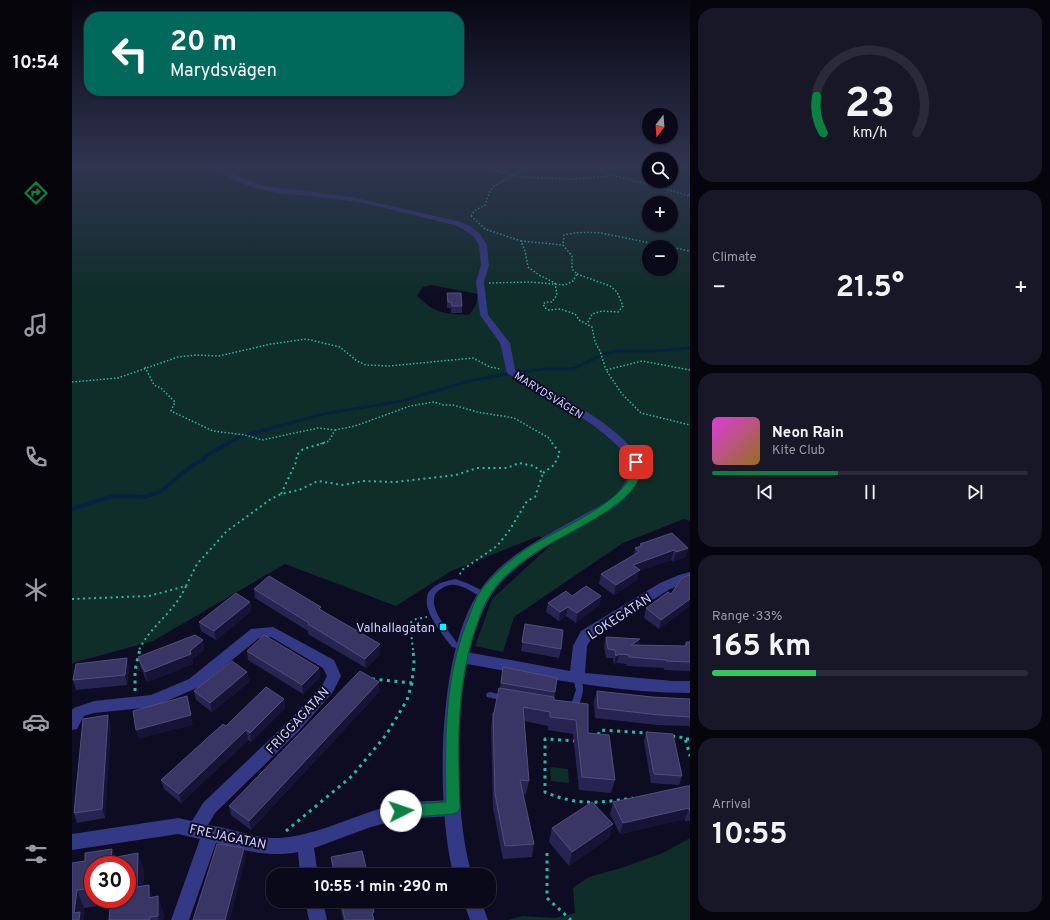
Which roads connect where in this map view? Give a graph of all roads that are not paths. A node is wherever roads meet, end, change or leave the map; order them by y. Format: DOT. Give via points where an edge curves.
graph roads {
  1 [pos="396,209"];
  2 [pos="690,577"];
  3 [pos="484,595"];
  4 [pos="462,652"];
  5 [pos="577,678"];
  6 [pos="690,687"];
  7 [pos="490,696"];
  8 [pos="512,699"];
  9 [pos="568,709"];
  10 [pos="72,724"];
  11 [pos="453,808"];
  12 [pos="203,831"];
  13 [pos="72,842"];
  14 [pos="306,842"];
  15 [pos="309,868"];
  16 [pos="461,868"];
  17 [pos="315,908"];
  18 [pos="475,908"];
  19 [pos="180,920"];
  20 [pos="318,920"];
  21 [pos="479,920"];
  1 -- 3 [label="street, MARYDSVÄGEN" via="457,223 477,236 483,245 485,265 480,282 484,315 505,343 510,371 618,440 632,453 636,462 635,475 613,503 531,550 506,570"];
  2 -- 5 [label="street, LOKEGATAN" via="665,586 586,635 580,646"];
  3 -- 4 [label="street, MARYDSVÄGEN"];
  3 -- 4 [label="lane" via="456,582 439,586 432,593 432,610"];
  4 -- 5 [label="street"];
  4 -- 11 [label="street, MARYDSVÄGEN" via="452,711"];
  5 -- 6 [label="street"];
  5 -- 9 [label="lane" via="580,690 574,710"];
  7 -- 8 [label="lane"];
  10 -- 12 [label="street, FRIGGAGATAN" via="79,712 154,700 194,683 256,633 272,632 329,664 334,676 328,688 294,726 209,808"];
  11 -- 14 [label="street, FREJAGATAN" via="401,811"];
  11 -- 16 [label="street, MARYDSVÄGEN"];
  12 -- 13 [label="street, FREJAGATAN" via="178,826"];
  12 -- 14 [label="street, FREJAGATAN" via="260,846"];
  12 -- 19 [label="street, FRIGGAGATAN"];
  14 -- 15 [label="street"];
  17 -- 20 [label="street"];
  18 -- 21 [label="street"];
}
